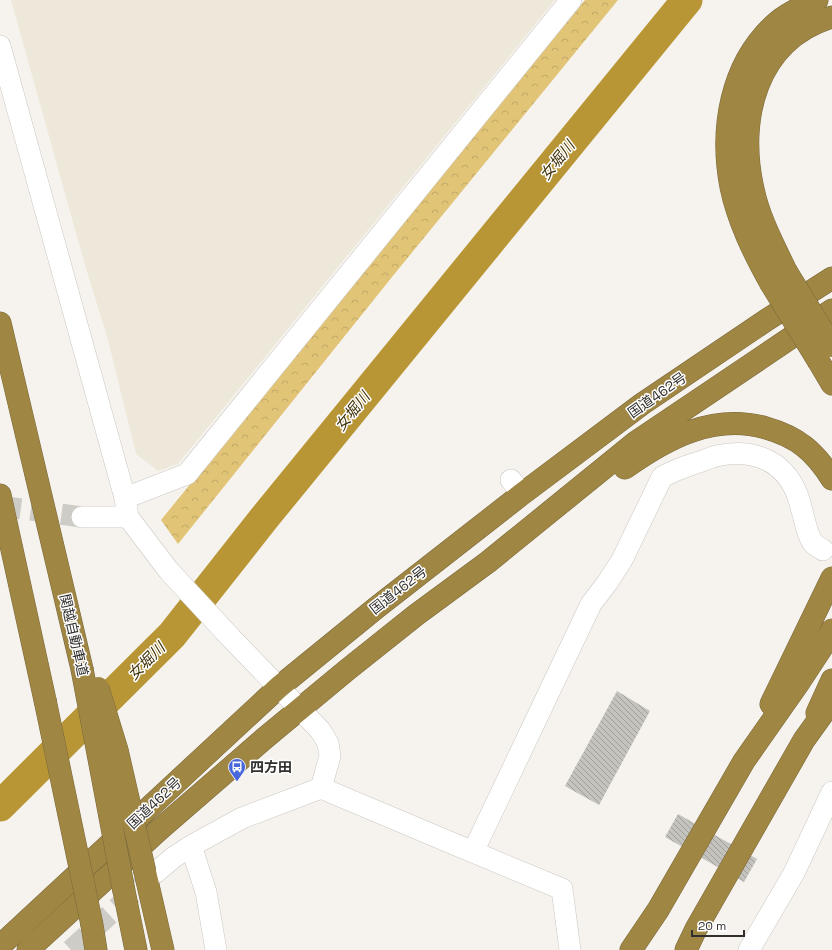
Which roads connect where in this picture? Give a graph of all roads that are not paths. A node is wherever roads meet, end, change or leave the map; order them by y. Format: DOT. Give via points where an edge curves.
graph roads {
  1 [pos="571,0"];
  2 [pos="817,0"];
  3 [pos="832,17"];
  4 [pos="0,46"];
  5 [pos="832,267"];
  6 [pos="778,276"];
  7 [pos="832,278"];
  8 [pos="832,310"];
  9 [pos="0,323"];
  10 [pos="826,354"];
  11 [pos="832,384"];
  12 [pos="642,404"];
  13 [pos="832,479"];
  14 [pos="0,495"];
  15 [pos="126,507"];
  16 [pos="82,517"];
  17 [pos="823,550"];
  18 [pos="488,562"];
  19 [pos="832,578"];
  20 [pos="832,630"];
  21 [pos="86,665"];
  22 [pos="832,680"];
  23 [pos="279,687"];
  24 [pos="832,701"];
  25 [pos="300,708"];
  26 [pos="804,740"];
  27 [pos="744,761"];
  28 [pos="321,788"];
  29 [pos="831,799"];
  30 [pos="191,846"];
  31 [pos="473,852"];
  32 [pos="150,873"];
  33 [pos="658,910"];
  34 [pos="696,928"];
  35 [pos="0,946"];
  36 [pos="28,950"];
  37 [pos="95,950"];
  38 [pos="136,950"];
  39 [pos="163,950"];
  40 [pos="216,950"];
  41 [pos="570,950"];
  42 [pos="631,950"];
  43 [pos="642,950"];
  44 [pos="682,950"];
  45 [pos="686,950"];
  46 [pos="749,950"];
  1 -- 15 [label="street" via="188,474"];
  2 -- 6 [label="highway" via="795,10 775,24 758,43 738,80 729,110 727,161 738,212 747,237"];
  3 -- 6 [label="highway" via="818,21 784,44 760,79 753,100 747,143 749,166 753,190 769,237"];
  4 -- 15 [label="street"];
  5 -- 12 [label="highway" via="719,342"];
  6 -- 10 [label="highway, bridge"];
  7 -- 12 [label="highway, 国道462号"];
  8 -- 18 [label="highway, 国道462号" via="636,442"];
  9 -- 21 [label="highway, 関越自動車道" via="64,592"];
  10 -- 11 [label="highway"];
  12 -- 23 [label="highway, 国道462号" via="516,487 376,608"];
  13 -- 18 [label="highway" via="810,450 775,430 753,424 729,422 704,427 680,435 653,449"];
  14 -- 37 [label="highway, bridge" via="92,925"];
  15 -- 16 [label="street"];
  15 -- 23 [label="street" via="169,571"];
  17 -- 31 [label="street" via="814,544 809,536 796,493 784,472 758,456 741,453 716,456 662,477 622,560 591,604"];
  18 -- 25 [label="highway, 国道462号" via="416,615"];
  19 -- 27 [label="highway"];
  20 -- 27 [label="highway"];
  21 -- 32 [label="highway, bridge" via="117,750"];
  21 -- 38 [label="highway, 関越自動車道, bridge"];
  22 -- 26 [label="highway"];
  23 -- 25 [label="street"];
  23 -- 35 [label="highway, 国道462号"];
  24 -- 26 [label="highway"];
  25 -- 28 [label="street" via="328,743 330,756"];
  25 -- 36 [label="highway, 国道462号" via="160,829"];
  26 -- 34 [label="highway"];
  27 -- 33 [label="highway"];
  28 -- 30 [label="street" via="242,818"];
  28 -- 31 [label="street"];
  29 -- 46 [label="street" via="794,873"];
  30 -- 32 [label="street"];
  30 -- 40 [label="street" via="206,892"];
  31 -- 41 [label="street" via="562,889"];
  32 -- 39 [label="highway"];
  33 -- 42 [label="highway"];
  33 -- 43 [label="highway"];
  34 -- 44 [label="highway"];
  34 -- 45 [label="highway"];
}
